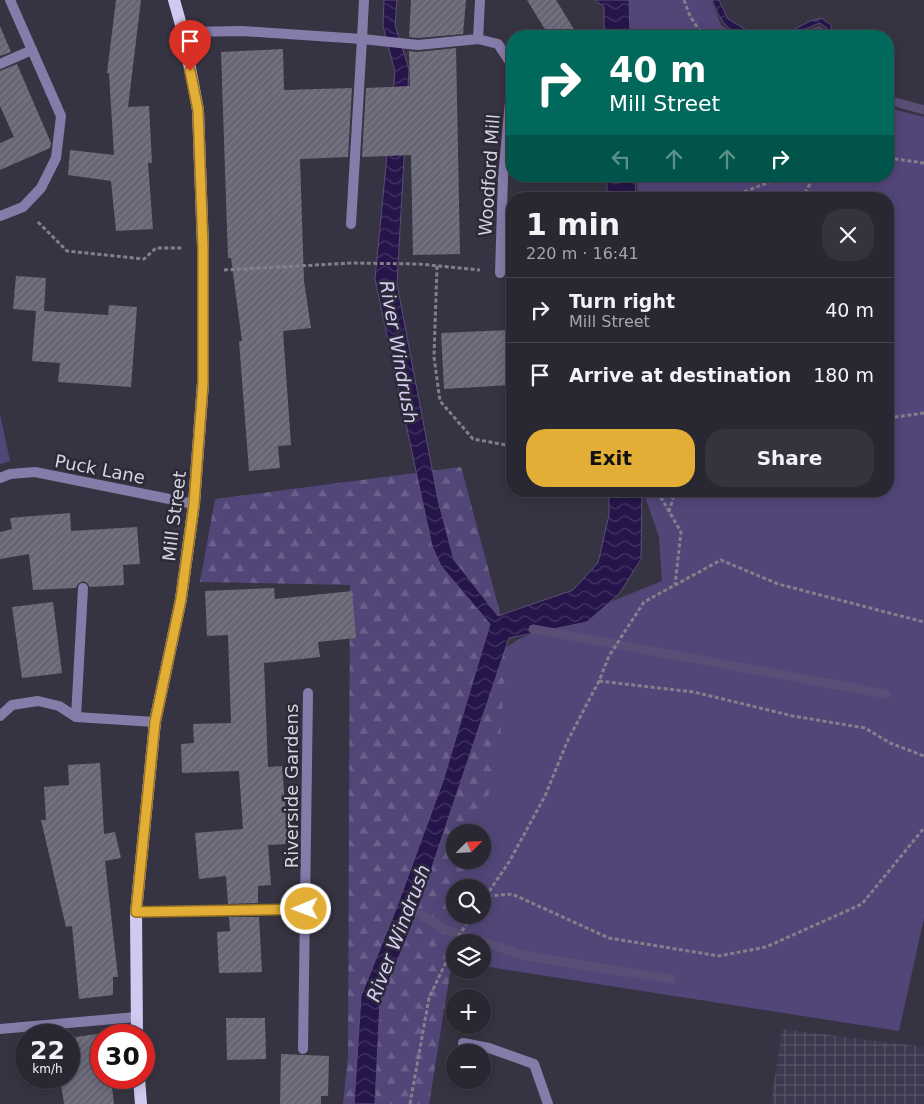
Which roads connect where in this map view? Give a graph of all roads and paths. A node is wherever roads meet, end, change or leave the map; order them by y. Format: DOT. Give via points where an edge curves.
graph roads {
  1 [pos="10,0"];
  2 [pos="174,0"];
  3 [pos="364,0"];
  4 [pos="480,0"];
  5 [pos="684,0"];
  6 [pos="698,30"];
  7 [pos="183,32"];
  8 [pos="362,39"];
  9 [pos="478,39"];
  10 [pos="32,50"];
  11 [pos="506,56"];
  12 [pos="0,64"];
  13 [pos="506,145"];
  14 [pos="894,159"];
  15 [pos="924,163"];
  16 [pos="769,182"];
  17 [pos="744,192"];
  18 [pos="23,207"];
  19 [pos="0,216"];
  20 [pos="351,224"];
  21 [pos="203,248"];
  22 [pos="202,265"];
  23 [pos="438,266"];
  24 [pos="500,273"];
  25 [pos="924,413"];
  26 [pos="894,417"];
  27 [pos="506,445"];
  28 [pos="0,478"];
  29 [pos="661,497"];
  30 [pos="673,497"];
  31 [pos="194,504"];
  32 [pos="669,512"];
  33 [pos="675,586"];
  34 [pos="83,588"];
  35 [pos="924,622"];
  36 [pos="599,681"];
  37 [pos="308,693"];
  38 [pos="0,716"];
  39 [pos="76,717"];
  40 [pos="155,722"];
  41 [pos="924,756"];
  42 [pos="924,828"];
  43 [pos="491,891"];
  44 [pos="491,896"];
  45 [pos="306,909"];
  46 [pos="136,912"];
  47 [pos="446,962"];
  48 [pos="136,1017"];
  49 [pos="136,1024"];
  50 [pos="0,1030"];
  51 [pos="463,1043"];
  52 [pos="303,1049"];
  53 [pos="140,1089"];
  54 [pos="141,1104"];
  55 [pos="410,1104"];
  56 [pos="548,1104"];
  1 -- 10 [label="street"];
  2 -- 7 [label="main road, Mill Street"];
  3 -- 8 [label="street"];
  4 -- 9 [label="street"];
  5 -- 6 [label="path"];
  7 -- 8 [label="street" via="242,31"];
  7 -- 21 [label="main road, Mill Street" via="198,110"];
  8 -- 9 [label="street" via="418,46"];
  8 -- 20 [label="street"];
  9 -- 11 [label="street" via="498,44"];
  10 -- 12 [label="street"];
  10 -- 18 [label="street" via="61,116 56,158 41,188"];
  13 -- 24 [label="street, Woodford Mill"];
  14 -- 15 [label="path"];
  16 -- 17 [label="path"];
  18 -- 19 [label="street"];
  18 -- 21 [label="path" via="67,250 144,259 156,248"];
  21 -- 22 [label="main road, Mill Street"];
  22 -- 23 [label="path" via="226,271 352,263"];
  22 -- 31 [label="main road, Mill Street" via="203,383"];
  23 -- 24 [label="path"];
  23 -- 27 [label="path" via="434,357 440,401 473,439"];
  25 -- 26 [label="path"];
  28 -- 31 [label="street, Puck Lane" via="35,472"];
  29 -- 32 [label="path"];
  30 -- 32 [label="path"];
  31 -- 40 [label="main road, Mill Street" via="181,599"];
  32 -- 33 [label="path" via="680,532"];
  33 -- 35 [label="path" via="721,560 778,584"];
  33 -- 36 [label="path" via="644,602 608,656"];
  34 -- 39 [label="street"];
  36 -- 41 [label="path" via="694,692 794,716 865,728 890,743"];
  36 -- 43 [label="path" via="567,742 545,796"];
  37 -- 45 [label="street, Riverside Gardens"];
  38 -- 39 [label="street" via="12,705 38,701 59,706"];
  39 -- 40 [label="street"];
  40 -- 46 [label="main road, Mill Street"];
  42 -- 44 [label="path" via="862,904 766,947 719,956 609,938 512,894"];
  45 -- 46 [label="street"];
  45 -- 52 [label="street, Riverside Gardens"];
  46 -- 48 [label="main road, Mill Street"];
  47 -- 55 [label="path" via="429,998"];
  48 -- 49 [label="main road, Mill Street"];
  48 -- 50 [label="street"];
  51 -- 56 [label="street" via="489,1048 534,1064"];
  53 -- 54 [label="main road"];
}
